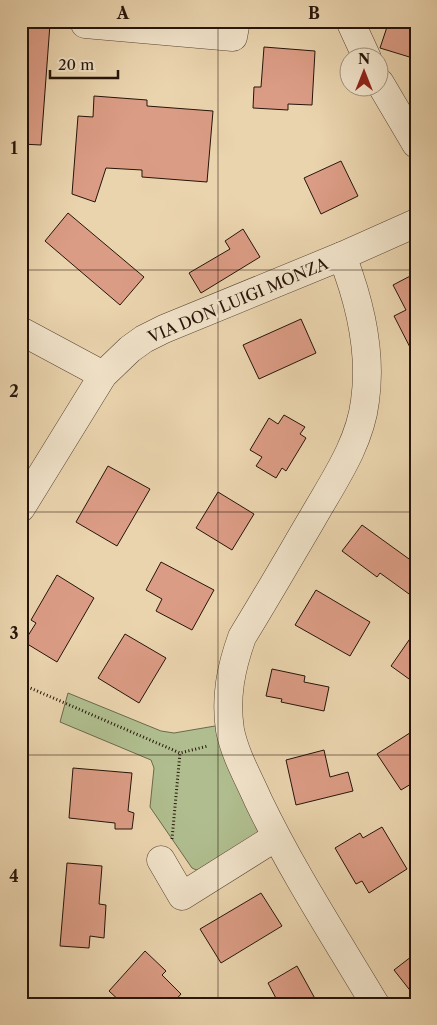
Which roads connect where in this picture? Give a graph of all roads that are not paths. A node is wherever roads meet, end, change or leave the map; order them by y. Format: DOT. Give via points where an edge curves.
graph roads {
  1 [pos="236,21"];
  2 [pos="350,21"];
  3 [pos="85,24"];
  4 [pos="362,48"];
  5 [pos="389,98"];
  6 [pos="416,144"];
  7 [pos="416,223"];
  8 [pos="342,256"];
  9 [pos="21,331"];
  10 [pos="102,375"];
  11 [pos="21,508"];
  12 [pos="276,837"];
  13 [pos="161,860"];
  14 [pos="375,1004"];
  1 -- 3 [label="street" via="232,37"];
  2 -- 4 [label="street"];
  5 -- 6 [label="street"];
  7 -- 8 [label="street, VIA DON LUIGI MONZA"];
  8 -- 10 [label="street, VIA DON LUIGI MONZA" via="144,338"];
  8 -- 12 [label="street" via="362,320 367,369 365,402 358,432 242,637 232,664 228,695 230,730 238,757"];
  9 -- 10 [label="street"];
  10 -- 11 [label="street, VIA DON LUIGI MONZA"];
  12 -- 13 [label="street" via="182,896"];
  12 -- 14 [label="street"];
}
